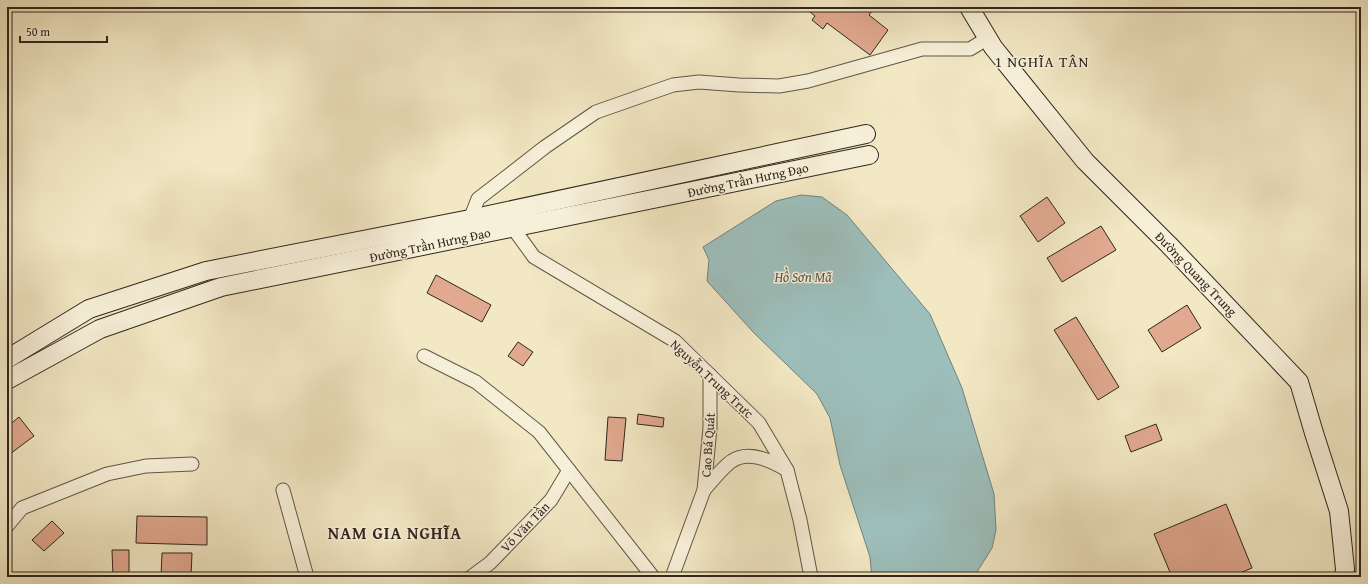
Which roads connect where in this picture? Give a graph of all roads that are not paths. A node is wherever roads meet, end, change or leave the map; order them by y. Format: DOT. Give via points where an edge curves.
graph roads {
  1 [pos="969,7"];
  2 [pos="988,38"];
  3 [pos="866,134"];
  4 [pos="869,155"];
  5 [pos="729,164"];
  6 [pos="733,183"];
  7 [pos="509,210"];
  8 [pos="470,219"];
  9 [pos="513,228"];
  10 [pos="26,347"];
  11 [pos="424,356"];
  12 [pos="7,359"];
  13 [pos="36,364"];
  14 [pos="710,375"];
  15 [pos="7,380"];
  16 [pos="192,464"];
  17 [pos="570,470"];
  18 [pos="787,470"];
  19 [pos="283,490"];
  20 [pos="704,490"];
  21 [pos="7,526"];
  22 [pos="307,577"];
  23 [pos="471,577"];
  24 [pos="653,577"];
  25 [pos="672,577"];
  26 [pos="811,577"];
  27 [pos="1344,577"];
  1 -- 2 [label="street, Đường Quang Trung"];
  2 -- 8 [label="street" via="970,49 922,49 808,81 779,86 699,82 673,85 596,112 545,147 478,199"];
  2 -- 27 [label="street, Đường Quang Trung" via="1085,162 1169,245 1299,382 1339,511"];
  3 -- 5 [label="street, Đường Trần Hưng Đạo"];
  4 -- 6 [label="street, Đường Trần Hưng Đạo"];
  5 -- 6 [label="street"];
  5 -- 7 [label="street, Đường Trần Hưng Đạo"];
  6 -- 9 [label="street, Đường Trần Hưng Đạo"];
  7 -- 8 [label="street, Đường Trần Hưng Đạo"];
  7 -- 9 [label="street"];
  8 -- 10 [label="street, Đường Trần Hưng Đạo" via="206,271 89,309"];
  9 -- 13 [label="street, Đường Trần Hưng Đạo" via="220,287 100,329"];
  9 -- 14 [label="street, Nguyễn Trung Trực" via="534,257 675,342"];
  10 -- 12 [label="street, Đường Trần Hưng Đạo"];
  10 -- 13 [label="street"];
  11 -- 17 [label="street" via="476,382 539,432"];
  13 -- 15 [label="street, Đường Trần Hưng Đạo"];
  14 -- 18 [label="street, Nguyễn Trung Trực" via="760,423"];
  14 -- 20 [label="street, Cao Bá Quát" via="710,428"];
  16 -- 21 [label="street" via="146,466 107,474 22,508"];
  17 -- 23 [label="street, Võ Văn Tần" via="551,500 490,563"];
  17 -- 24 [label="street"];
  18 -- 20 [label="street, Cao Bá Quát" via="749,455 732,461"];
  18 -- 26 [label="street, Nguyễn Trung Trực"];
  19 -- 22 [label="street"];
  20 -- 25 [label="street, Cao Bá Quát"];
}
